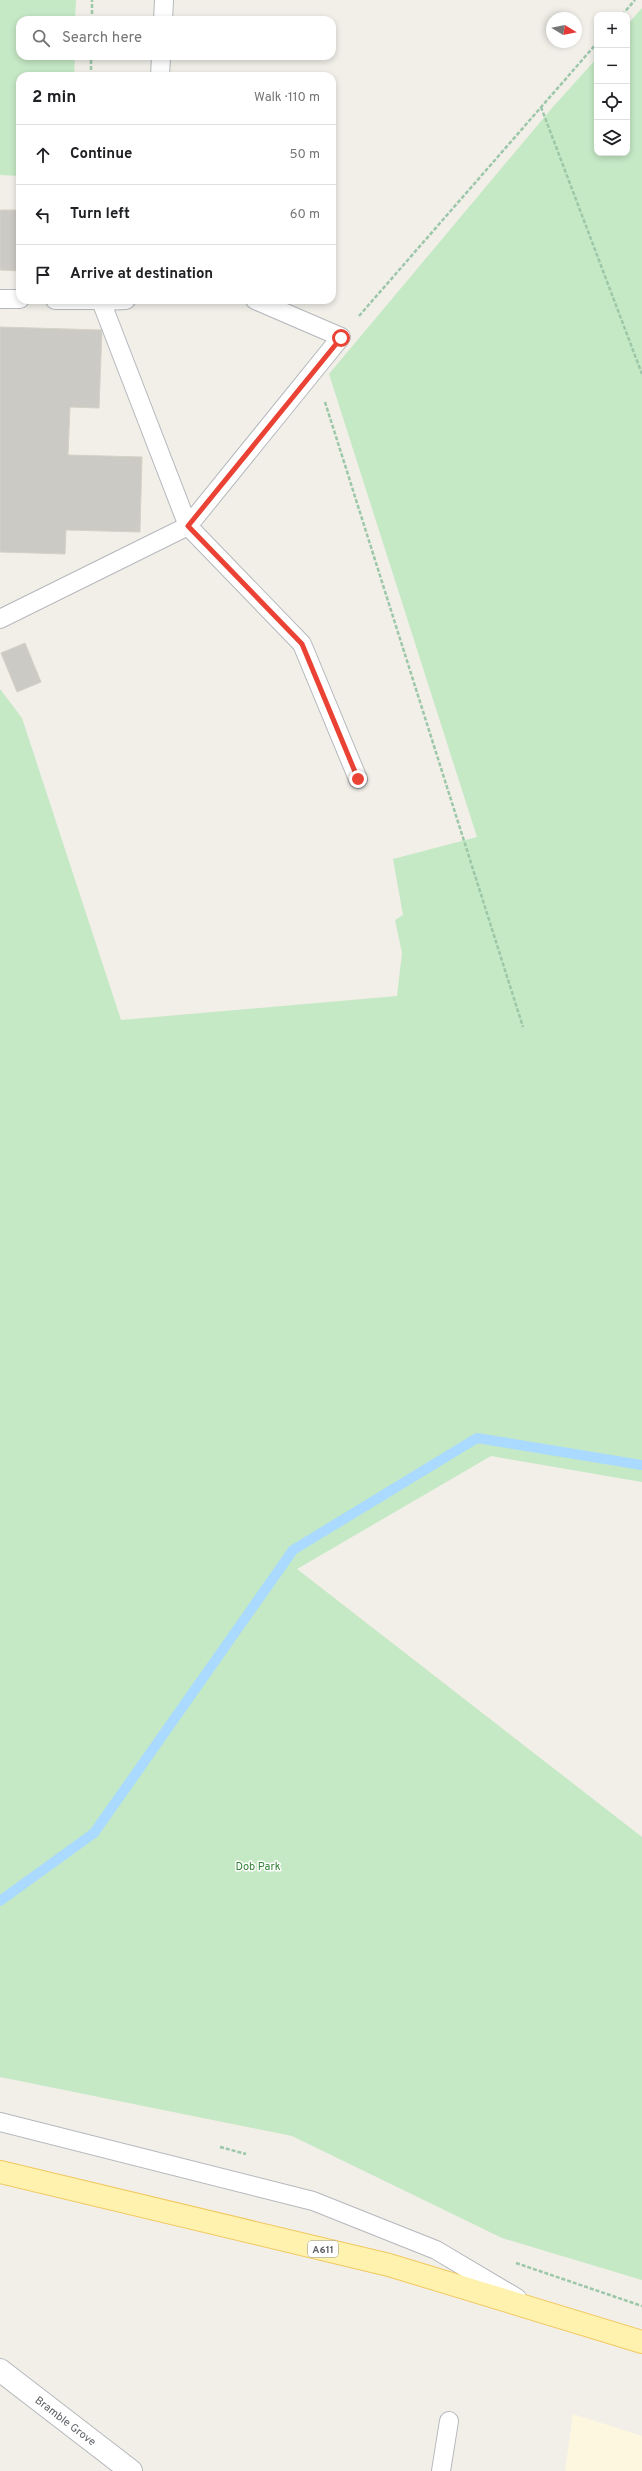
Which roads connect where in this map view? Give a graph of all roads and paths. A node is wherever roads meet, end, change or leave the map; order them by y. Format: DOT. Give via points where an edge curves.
graph roads {
  1 [pos="92,0"];
  2 [pos="164,0"];
  3 [pos="635,0"];
  4 [pos="625,12"];
  5 [pos="92,16"];
  6 [pos="163,16"];
  7 [pos="594,47"];
  8 [pos="91,60"];
  9 [pos="161,60"];
  10 [pos="91,72"];
  11 [pos="160,72"];
  12 [pos="541,107"];
  13 [pos="0,299"];
  14 [pos="16,299"];
  15 [pos="103,304"];
  16 [pos="264,304"];
  17 [pos="341,338"];
  18 [pos="314,369"];
  19 [pos="642,374"];
  20 [pos="188,526"];
  21 [pos="0,618"];
  22 [pos="358,779"];
  23 [pos="523,1027"];
  24 [pos="0,2122"];
  25 [pos="0,2172"];
  26 [pos="531,2307"];
  27 [pos="642,2342"];
  28 [pos="0,2370"];
  29 [pos="449,2420"];
  30 [pos="131,2471"];
  31 [pos="441,2471"];
  1 -- 5 [label="path"];
  2 -- 6 [label="lane"];
  3 -- 4 [label="path"];
  7 -- 12 [label="path"];
  8 -- 10 [label="path"];
  9 -- 11 [label="lane"];
  12 -- 17 [label="path"];
  12 -- 19 [label="path"];
  13 -- 14 [label="lane"];
  15 -- 20 [label="lane"];
  16 -- 17 [label="lane"];
  17 -- 18 [label="lane"];
  18 -- 20 [label="lane"];
  18 -- 23 [label="path"];
  20 -- 21 [label="lane"];
  20 -- 22 [label="lane" via="302,644"];
  24 -- 26 [label="lane" via="313,2201 436,2250"];
  25 -- 26 [label="main road, A611" via="389,2265"];
  26 -- 27 [label="main road, A611"];
  28 -- 30 [label="street, Bramble Grove"];
  29 -- 31 [label="lane"];
}
